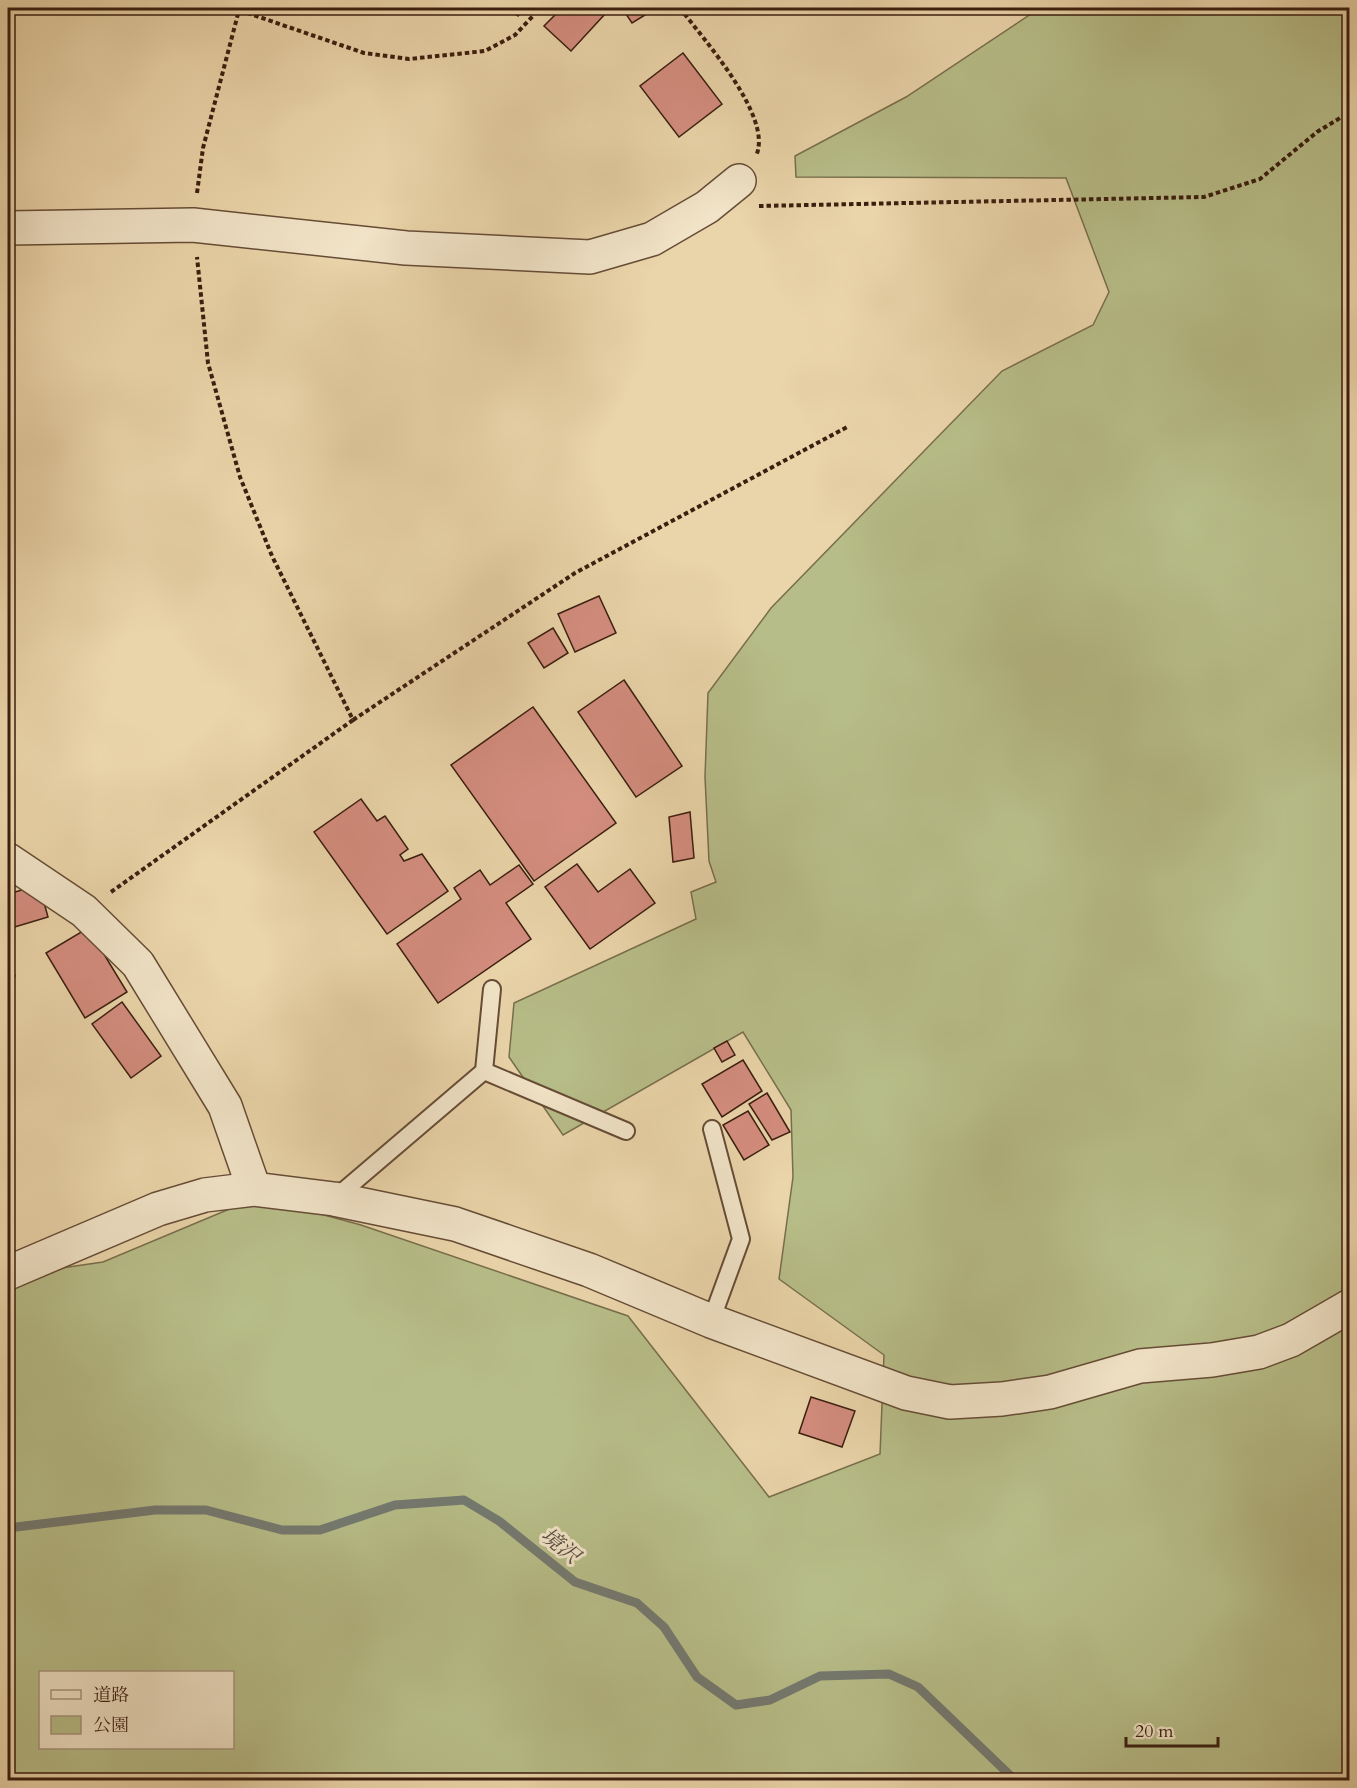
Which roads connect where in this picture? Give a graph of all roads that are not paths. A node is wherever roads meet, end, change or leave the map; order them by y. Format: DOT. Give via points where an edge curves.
graph roads {
  1 [pos="740,181"];
  2 [pos="8,228"];
  3 [pos="8,860"];
  4 [pos="492,989"];
  5 [pos="484,1071"];
  6 [pos="712,1129"];
  7 [pos="626,1131"];
  8 [pos="254,1189"];
  9 [pos="334,1198"];
  10 [pos="8,1273"];
  11 [pos="1350,1306"];
  12 [pos="711,1321"];
  1 -- 2 [label="street" via="708,207 652,239 590,257 406,248 193,225"];
  3 -- 8 [label="street" via="84,911 138,964 225,1106"];
  4 -- 5 [label="lane"];
  5 -- 7 [label="lane"];
  5 -- 9 [label="lane"];
  6 -- 12 [label="lane" via="741,1239"];
  8 -- 9 [label="street"];
  8 -- 10 [label="street" via="205,1195 158,1209"];
  9 -- 12 [label="street" via="455,1224 589,1270"];
  11 -- 12 [label="street" via="1291,1340 1259,1352 1140,1366 1050,1392 1002,1400 950,1402 906,1394"];
}
